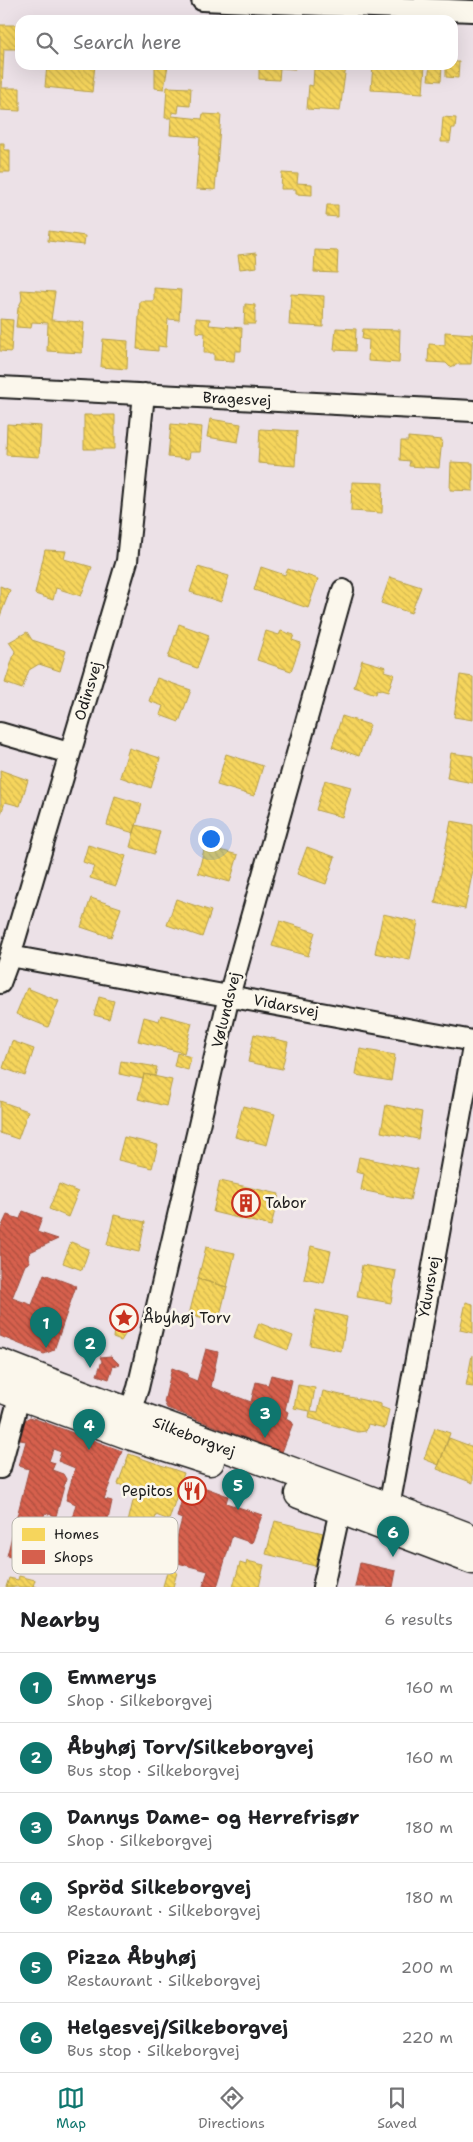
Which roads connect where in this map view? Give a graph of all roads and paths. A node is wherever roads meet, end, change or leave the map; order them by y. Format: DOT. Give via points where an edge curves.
graph roads {
  1 [pos="202,0"];
  2 [pos="473,12"];
  3 [pos="0,387"];
  4 [pos="144,394"];
  5 [pos="473,411"];
  6 [pos="343,590"];
  7 [pos="0,733"];
  8 [pos="70,752"];
  9 [pos="10,956"];
  10 [pos="0,983"];
  11 [pos="229,996"];
  12 [pos="473,1041"];
  13 [pos="473,1047"];
  14 [pos="0,1364"];
  15 [pos="15,1385"];
  16 [pos="125,1423"];
  17 [pos="0,1468"];
  18 [pos="340,1510"];
  19 [pos="386,1517"];
  20 [pos="473,1539"];
  21 [pos="473,1560"];
  22 [pos="323,1587"];
  1 -- 2 [label="street"];
  3 -- 4 [label="street, Bragesvej"];
  4 -- 5 [label="street, Bragesvej"];
  4 -- 8 [label="street, Odinsvej" via="126,561"];
  6 -- 11 [label="street, Vølundsvej"];
  7 -- 8 [label="street"];
  8 -- 9 [label="street, Odinsvej"];
  9 -- 10 [label="street, Odinsvej"];
  9 -- 11 [label="street, Vidarsvej"];
  11 -- 12 [label="street, Vidarsvej"];
  11 -- 16 [label="street, Vølundsvej" via="138,1388"];
  13 -- 19 [label="street, Ydunsvej"];
  14 -- 15 [label="street, Silkeborgvej"];
  15 -- 16 [label="street, Silkeborgvej"];
  15 -- 17 [label="street"];
  16 -- 18 [label="street, Silkeborgvej"];
  16 -- 19 [label="street, Silkeborgvej"];
  18 -- 19 [label="street, Silkeborgvej"];
  18 -- 22 [label="street"];
  19 -- 20 [label="street, Silkeborgvej"];
  19 -- 21 [label="street, Silkeborgvej"];
}
